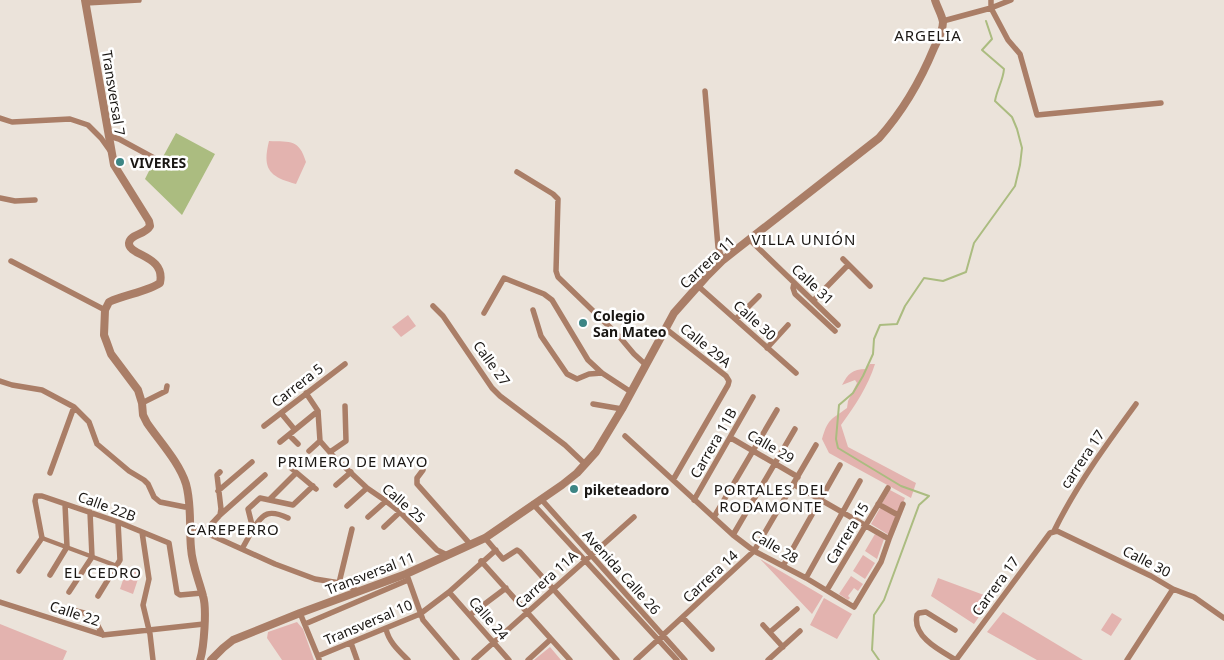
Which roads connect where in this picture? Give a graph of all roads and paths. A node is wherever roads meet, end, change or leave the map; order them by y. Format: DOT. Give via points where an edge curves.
graph roads {
  1 [pos="139,0"];
  2 [pos="935,0"];
  3 [pos="991,0"];
  4 [pos="1011,0"];
  5 [pos="86,2"];
  6 [pos="991,8"];
  7 [pos="943,21"];
  8 [pos="705,91"];
  9 [pos="1161,104"];
  10 [pos="0,118"];
  11 [pos="109,136"];
  12 [pos="111,152"];
  13 [pos="154,158"];
  14 [pos="517,172"];
  15 [pos="0,198"];
  16 [pos="35,200"];
  17 [pos="750,240"];
  18 [pos="843,259"];
  19 [pos="723,260"];
  20 [pos="11,261"];
  21 [pos="848,265"];
  22 [pos="794,283"];
  23 [pos="698,286"];
  24 [pos="870,286"];
  25 [pos="758,296"];
  26 [pos="813,301"];
  27 [pos="433,306"];
  28 [pos="106,310"];
  29 [pos="533,310"];
  30 [pos="484,313"];
  31 [pos="736,320"];
  32 [pos="838,324"];
  33 [pos="788,325"];
  34 [pos="666,329"];
  35 [pos="835,331"];
  36 [pos="767,348"];
  37 [pos="345,364"];
  38 [pos="646,365"];
  39 [pos="602,373"];
  40 [pos="796,373"];
  41 [pos="0,380"];
  42 [pos="167,386"];
  43 [pos="631,392"];
  44 [pos="306,393"];
  45 [pos="753,397"];
  46 [pos="142,403"];
  47 [pos="593,404"];
  48 [pos="1136,404"];
  49 [pos="345,406"];
  50 [pos="74,407"];
  51 [pos="622,409"];
  52 [pos="777,410"];
  53 [pos="318,411"];
  54 [pos="281,413"];
  55 [pos="264,426"];
  56 [pos="795,429"];
  57 [pos="295,430"];
  58 [pos="289,435"];
  59 [pos="625,436"];
  60 [pos="732,438"];
  61 [pos="320,441"];
  62 [pos="280,442"];
  63 [pos="298,444"];
  64 [pos="816,445"];
  65 [pos="754,450"];
  66 [pos="309,451"];
  67 [pos="332,454"];
  68 [pos="252,462"];
  69 [pos="775,462"];
  70 [pos="585,464"];
  71 [pos="840,465"];
  72 [pos="324,467"];
  73 [pos="291,468"];
  74 [pos="423,470"];
  75 [pos="220,472"];
  76 [pos="351,472"];
  77 [pos="296,473"];
  78 [pos="50,474"];
  79 [pos="265,475"];
  80 [pos="798,477"];
  81 [pos="673,480"];
  82 [pos="860,481"];
  83 [pos="793,484"];
  84 [pos="336,485"];
  85 [pos="367,488"];
  86 [pos="888,488"];
  87 [pos="218,491"];
  88 [pos="270,499"];
  89 [pos="541,499"];
  90 [pos="386,500"];
  91 [pos="694,500"];
  92 [pos="821,500"];
  93 [pos="65,504"];
  94 [pos="533,504"];
  95 [pos="878,504"];
  96 [pos="903,504"];
  97 [pos="190,506"];
  98 [pos="347,506"];
  99 [pos="90,512"];
  100 [pos="400,512"];
  101 [pos="521,512"];
  102 [pos="842,512"];
  103 [pos="220,515"];
  104 [pos="898,515"];
  105 [pos="368,517"];
  106 [pos="634,517"];
  107 [pos="714,517"];
  108 [pos="288,518"];
  109 [pos="118,522"];
  110 [pos="191,526"];
  111 [pos="865,526"];
  112 [pos="384,527"];
  113 [pos="253,529"];
  114 [pos="352,530"];
  115 [pos="1055,531"];
  116 [pos="142,532"];
  117 [pos="204,532"];
  118 [pos="733,535"];
  119 [pos="42,538"];
  120 [pos="486,538"];
  121 [pos="889,539"];
  122 [pos="471,545"];
  123 [pos="67,547"];
  124 [pos="242,549"];
  125 [pos="496,550"];
  126 [pos="754,551"];
  127 [pos="447,555"];
  128 [pos="92,556"];
  129 [pos="588,558"];
  130 [pos="482,561"];
  131 [pos="117,566"];
  132 [pos="783,566"];
  133 [pos="19,571"];
  134 [pos="50,575"];
  135 [pos="407,577"];
  136 [pos="806,578"];
  137 [pos="339,583"];
  138 [pos="506,588"];
  139 [pos="1173,589"];
  140 [pos="553,590"];
  141 [pos="827,590"];
  142 [pos="69,592"];
  143 [pos="359,592"];
  144 [pos="449,592"];
  145 [pos="202,593"];
  146 [pos="98,596"];
  147 [pos="0,602"];
  148 [pos="797,609"];
  149 [pos="72,610"];
  150 [pos="300,612"];
  151 [pos="528,612"];
  152 [pos="420,614"];
  153 [pos="470,616"];
  154 [pos="683,618"];
  155 [pos="1224,618"];
  156 [pos="204,624"];
  157 [pos="305,624"];
  158 [pos="763,625"];
  159 [pos="386,628"];
  160 [pos="955,630"];
  161 [pos="148,631"];
  162 [pos="770,632"];
  163 [pos="800,632"];
  164 [pos="103,635"];
  165 [pos="661,638"];
  166 [pos="552,639"];
  167 [pos="494,642"];
  168 [pos="351,643"];
  169 [pos="783,647"];
  170 [pos="712,649"];
  171 [pos="318,658"];
  172 [pos="153,660"];
  173 [pos="200,660"];
  174 [pos="211,660"];
  175 [pos="357,660"];
  176 [pos="408,660"];
  177 [pos="457,660"];
  178 [pos="474,660"];
  179 [pos="509,660"];
  180 [pos="528,660"];
  181 [pos="570,660"];
  182 [pos="617,660"];
  183 [pos="636,660"];
  184 [pos="677,660"];
  185 [pos="685,660"];
  186 [pos="768,660"];
  187 [pos="956,660"];
  188 [pos="1127,660"];
  1 -- 5 [label="street"];
  2 -- 7 [label="street"];
  3 -- 6 [label="street"];
  4 -- 6 [label="street"];
  5 -- 11 [label="street, Transversal 7"];
  6 -- 7 [label="street"];
  6 -- 9 [label="street" via="1008,40 1020,54 1037,115"];
  7 -- 17 [label="street, Carrera 11" via="924,72 905,106 880,138"];
  8 -- 19 [label="street" via="718,247"];
  10 -- 12 [label="street" via="12,122 70,119 88,125"];
  11 -- 12 [label="street, Transversal 7"];
  11 -- 13 [label="street"];
  12 -- 28 [label="street, Transversal 7" via="118,173 150,226 134,236 129,244 158,266 162,276 155,287 113,300"];
  14 -- 38 [label="street" via="558,199 558,277"];
  15 -- 16 [label="street"];
  17 -- 19 [label="street, Carrera 11"];
  17 -- 22 [label="street, Calle 31"];
  18 -- 21 [label="street"];
  19 -- 23 [label="street, Carrera 11"];
  20 -- 28 [label="street"];
  21 -- 24 [label="street"];
  21 -- 26 [label="street"];
  22 -- 26 [label="street, Calle 31"];
  22 -- 35 [label="street" via="795,294"];
  23 -- 31 [label="street, Calle 30"];
  23 -- 34 [label="street, Carrera 11" via="674,313"];
  25 -- 31 [label="street"];
  26 -- 32 [label="street, Calle 31"];
  27 -- 70 [label="street, Calle 27" via="492,388"];
  28 -- 46 [label="street" via="104,335 111,354 138,390"];
  29 -- 39 [label="street" via="541,336 567,374 577,379"];
  30 -- 39 [label="street" via="504,278 544,294 552,300 588,360"];
  31 -- 36 [label="street, Calle 30"];
  33 -- 36 [label="street"];
  34 -- 38 [label="street, Carrera 11"];
  34 -- 81 [label="street, Calle 29A" via="729,381"];
  36 -- 40 [label="street, Calle 30"];
  37 -- 44 [label="street, Carrera 5"];
  38 -- 43 [label="street, Carrera 11"];
  39 -- 43 [label="street"];
  41 -- 50 [label="street" via="42,390"];
  42 -- 46 [label="street" via="166,391"];
  43 -- 51 [label="street, Carrera 11"];
  44 -- 53 [label="street"];
  44 -- 54 [label="street, Carrera 5"];
  45 -- 60 [label="street, Carrera 11B"];
  46 -- 97 [label="street" via="147,423 180,470"];
  47 -- 51 [label="street"];
  48 -- 115 [label="street, carrera 17" via="1091,467 1065,508"];
  49 -- 67 [label="street" via="346,441"];
  50 -- 78 [label="street"];
  50 -- 97 [label="street" via="89,422 97,444 144,480 154,497 160,502"];
  51 -- 70 [label="street, Carrera 11"];
  52 -- 65 [label="street"];
  53 -- 57 [label="street"];
  53 -- 61 [label="street"];
  54 -- 55 [label="street, Carrera 5"];
  54 -- 57 [label="street"];
  56 -- 69 [label="street"];
  57 -- 58 [label="street"];
  58 -- 62 [label="street"];
  58 -- 63 [label="street"];
  59 -- 81 [label="street, Calle 28"];
  60 -- 65 [label="street, Calle 29"];
  60 -- 91 [label="street, Carrera 11B"];
  61 -- 66 [label="street"];
  61 -- 67 [label="street, Calle 25"];
  64 -- 80 [label="street, Carrera 14"];
  65 -- 69 [label="street, Calle 29"];
  65 -- 107 [label="street"];
  67 -- 72 [label="street"];
  67 -- 76 [label="street, Calle 25"];
  68 -- 87 [label="street"];
  69 -- 80 [label="street, Calle 29"];
  69 -- 118 [label="street"];
  70 -- 89 [label="street, Carrera 11"];
  71 -- 92 [label="street"];
  73 -- 77 [label="street"];
  74 -- 122 [label="street" via="417,484"];
  75 -- 87 [label="street" via="217,475"];
  76 -- 84 [label="street"];
  76 -- 85 [label="street, Calle 25"];
  77 -- 88 [label="street"];
  77 -- 88 [label="street" via="315,488 293,505"];
  79 -- 103 [label="street"];
  80 -- 83 [label="street, Carrera 14"];
  81 -- 91 [label="street, Calle 28"];
  82 -- 102 [label="street"];
  83 -- 92 [label="street, Calle 29"];
  83 -- 126 [label="street, Carrera 14"];
  85 -- 90 [label="street, Calle 25"];
  85 -- 98 [label="street"];
  86 -- 95 [label="street, Carrera 15"];
  87 -- 103 [label="street"];
  88 -- 113 [label="street" via="260,498 248,509"];
  89 -- 94 [label="street, Carrera 11"];
  89 -- 129 [label="street, Avenida Calle 26"];
  90 -- 100 [label="street, Calle 25"];
  90 -- 105 [label="street"];
  91 -- 107 [label="street, Calle 28"];
  92 -- 102 [label="street, Calle 29"];
  92 -- 132 [label="street"];
  93 -- 99 [label="street, Calle 22B"];
  93 -- 119 [label="street, Calle 22B" via="36,496"];
  93 -- 123 [label="street"];
  94 -- 101 [label="street, Carrera 11"];
  94 -- 129 [label="street, Avenida Calle 26"];
  95 -- 104 [label="street"];
  95 -- 111 [label="street, Carrera 15"];
  96 -- 104 [label="street"];
  97 -- 110 [label="street"];
  99 -- 109 [label="street, Calle 22B"];
  99 -- 128 [label="street"];
  100 -- 112 [label="street"];
  100 -- 127 [label="street, Calle 25" via="437,550"];
  101 -- 120 [label="street, Transversal 11"];
  102 -- 111 [label="street, Calle 29"];
  102 -- 136 [label="street"];
  103 -- 117 [label="street"];
  104 -- 121 [label="street"];
  106 -- 129 [label="street, Carrera 11A"];
  107 -- 118 [label="street, Calle 28"];
  108 -- 113 [label="street" via="265,514"];
  109 -- 116 [label="street, Calle 22B"];
  109 -- 131 [label="street" via="120,560"];
  110 -- 117 [label="street"];
  110 -- 145 [label="street" via="190,548"];
  111 -- 121 [label="street, Calle 29"];
  111 -- 141 [label="street, Carrera 15"];
  113 -- 124 [label="street"];
  114 -- 137 [label="street"];
  115 -- 139 [label="street, Calle 30"];
  115 -- 187 [label="street, Carrera 17" via="1050,533"];
  116 -- 145 [label="street, Calle 22B" via="169,543 177,593"];
  116 -- 161 [label="street" via="149,579 143,605"];
  117 -- 124 [label="street"];
  118 -- 126 [label="street, Calle 28"];
  119 -- 123 [label="street"];
  119 -- 133 [label="street"];
  120 -- 122 [label="street, Transversal 11"];
  120 -- 125 [label="street"];
  121 -- 141 [label="street, Calle 28" via="880,562 854,607"];
  122 -- 127 [label="street, Transversal 11"];
  123 -- 128 [label="street"];
  123 -- 134 [label="street"];
  124 -- 137 [label="street" via="314,579"];
  125 -- 130 [label="street, Transversal 10"];
  125 -- 140 [label="street" via="503,558 517,550"];
  126 -- 132 [label="street, Calle 28"];
  126 -- 154 [label="street, Carrera 14"];
  127 -- 135 [label="street, Transversal 11"];
  128 -- 131 [label="street"];
  128 -- 142 [label="street"];
  129 -- 140 [label="street, Carrera 11A"];
  129 -- 165 [label="street, Avenida Calle 26"];
  130 -- 138 [label="street"];
  130 -- 144 [label="street, Transversal 10"];
  131 -- 146 [label="street"];
  132 -- 136 [label="street, Calle 28"];
  135 -- 143 [label="street, Transversal 11"];
  135 -- 152 [label="street"];
  135 -- 157 [label="street"];
  136 -- 141 [label="street, Calle 28"];
  137 -- 143 [label="street"];
  138 -- 151 [label="street"];
  138 -- 153 [label="street"];
  139 -- 155 [label="street, Calle 30" via="1194,597"];
  139 -- 188 [label="street"];
  140 -- 151 [label="street, Carrera 11A"];
  140 -- 182 [label="street"];
  143 -- 150 [label="street, Transversal 11"];
  144 -- 152 [label="street, Transversal 10"];
  144 -- 153 [label="street, Calle 24"];
  145 -- 156 [label="street"];
  147 -- 164 [label="street, Calle 22"];
  148 -- 162 [label="street"];
  149 -- 164 [label="street" via="92,616"];
  150 -- 157 [label="street"];
  150 -- 174 [label="street, Transversal 11" via="234,640"];
  151 -- 166 [label="street"];
  151 -- 167 [label="street, Carrera 11A"];
  152 -- 159 [label="street, Transversal 10"];
  152 -- 177 [label="street"];
  153 -- 167 [label="street, Calle 24"];
  154 -- 165 [label="street, Carrera 14"];
  154 -- 170 [label="street"];
  156 -- 161 [label="street, Calle 22"];
  156 -- 173 [label="street"];
  157 -- 171 [label="street"];
  158 -- 162 [label="street"];
  159 -- 168 [label="street, Transversal 10"];
  159 -- 176 [label="street" via="394,646"];
  160 -- 187 [label="street" via="926,612 917,615 917,624 924,638"];
  161 -- 164 [label="street, Calle 22"];
  161 -- 172 [label="street"];
  162 -- 169 [label="street"];
  163 -- 169 [label="street"];
  165 -- 183 [label="street, Carrera 14"];
  165 -- 184 [label="street, Avenida Calle 26"];
  165 -- 185 [label="street, Avenida Calle 26"];
  166 -- 180 [label="street"];
  166 -- 181 [label="street"];
  167 -- 178 [label="street, Carrera 11A"];
  167 -- 179 [label="street, Calle 24"];
  168 -- 171 [label="street, Transversal 10"];
  168 -- 175 [label="street"];
  169 -- 186 [label="street"];
}
